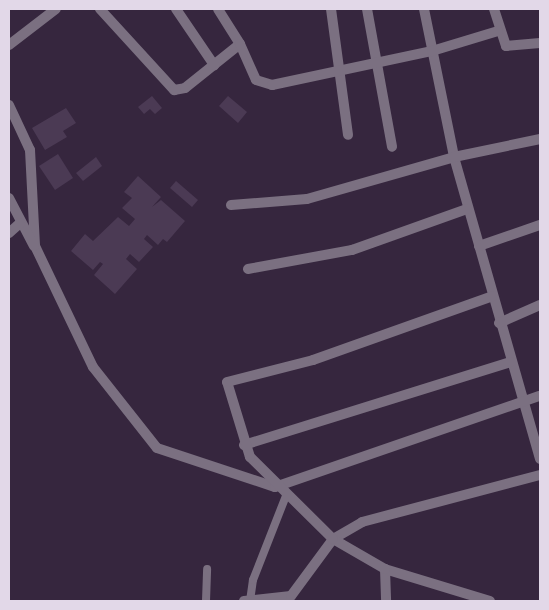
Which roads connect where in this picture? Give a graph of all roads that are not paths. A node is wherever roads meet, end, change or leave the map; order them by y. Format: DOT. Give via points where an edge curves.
graph roads {
  1 [pos="56,9"];
  2 [pos="100,9"];
  3 [pos="176,9"];
  4 [pos="218,9"];
  5 [pos="330,9"];
  6 [pos="367,9"];
  7 [pos="424,9"];
  8 [pos="494,9"];
  9 [pos="498,32"];
  10 [pos="540,43"];
  11 [pos="240,44"];
  12 [pos="9,45"];
  13 [pos="432,51"];
  14 [pos="377,62"];
  15 [pos="214,65"];
  16 [pos="340,70"];
  17 [pos="9,106"];
  18 [pos="348,135"];
  19 [pos="540,140"];
  20 [pos="392,147"];
  21 [pos="454,157"];
  22 [pos="9,198"];
  23 [pos="231,205"];
  24 [pos="467,209"];
  25 [pos="20,222"];
  26 [pos="540,225"];
  27 [pos="9,233"];
  28 [pos="35,246"];
  29 [pos="479,246"];
  30 [pos="248,269"];
  31 [pos="493,296"];
  32 [pos="540,305"];
  33 [pos="499,323"];
  34 [pos="510,362"];
  35 [pos="540,396"];
  36 [pos="522,406"];
  37 [pos="244,445"];
  38 [pos="540,459"];
  39 [pos="540,475"];
  40 [pos="275,487"];
  41 [pos="286,496"];
  42 [pos="333,539"];
  43 [pos="207,569"];
  44 [pos="385,569"];
  45 [pos="291,599"];
  46 [pos="206,601"];
  47 [pos="248,601"];
  48 [pos="386,601"];
  49 [pos="490,601"];
  1 -- 12 [label="street"];
  2 -- 15 [label="street" via="170,89 185,88"];
  3 -- 15 [label="street"];
  4 -- 11 [label="street"];
  5 -- 16 [label="street"];
  6 -- 14 [label="street"];
  7 -- 13 [label="street"];
  8 -- 9 [label="street"];
  9 -- 10 [label="street" via="506,46"];
  9 -- 13 [label="street"];
  11 -- 15 [label="street"];
  11 -- 16 [label="street" via="256,80 264,84"];
  13 -- 14 [label="street"];
  13 -- 21 [label="street"];
  14 -- 16 [label="street"];
  14 -- 20 [label="street"];
  16 -- 18 [label="street"];
  17 -- 28 [label="street" via="30,150"];
  19 -- 21 [label="street"];
  21 -- 23 [label="street" via="307,199"];
  21 -- 24 [label="street"];
  22 -- 25 [label="street"];
  24 -- 29 [label="street"];
  24 -- 30 [label="street" via="352,250"];
  25 -- 27 [label="street"];
  25 -- 28 [label="street"];
  26 -- 29 [label="street"];
  28 -- 40 [label="street" via="93,367 157,448"];
  29 -- 31 [label="street"];
  31 -- 33 [label="street"];
  31 -- 37 [label="street" via="313,360 227,382"];
  32 -- 33 [label="street"];
  33 -- 34 [label="street"];
  34 -- 36 [label="street"];
  34 -- 37 [label="street"];
  35 -- 36 [label="street"];
  36 -- 38 [label="street"];
  36 -- 40 [label="street"];
  37 -- 40 [label="street"];
  39 -- 42 [label="street" via="371,518"];
  40 -- 41 [label="street"];
  41 -- 42 [label="street"];
  41 -- 47 [label="lane"];
  42 -- 44 [label="street"];
  42 -- 45 [label="street"];
  43 -- 46 [label="lane"];
  44 -- 48 [label="street"];
  44 -- 49 [label="street"];
  45 -- 47 [label="street"];
}
